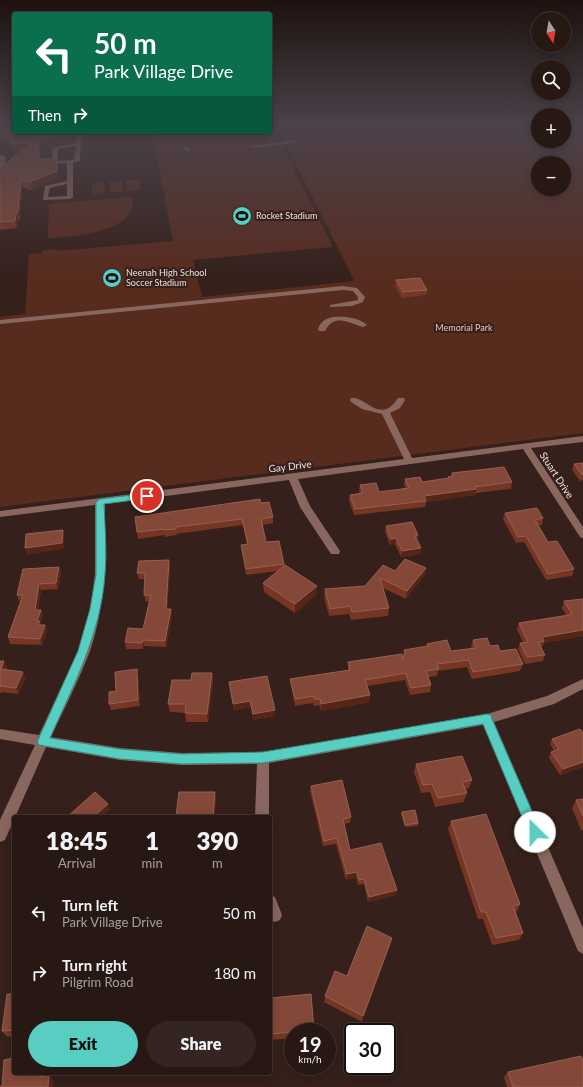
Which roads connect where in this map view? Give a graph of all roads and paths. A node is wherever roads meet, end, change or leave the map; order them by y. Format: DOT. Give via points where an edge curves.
graph roads {
  1 [pos="70,176"];
  2 [pos="70,182"];
  3 [pos="338,319"];
  4 [pos="0,322"];
  5 [pos="364,325"];
  6 [pos="322,329"];
  7 [pos="354,400"];
  8 [pos="401,400"];
  9 [pos="385,412"];
  10 [pos="583,439"];
  11 [pos="526,446"];
  12 [pos="409,461"];
  13 [pos="293,476"];
  14 [pos="100,502"];
  15 [pos="0,514"];
  16 [pos="583,535"];
  17 [pos="335,551"];
  18 [pos="583,684"];
  19 [pos="487,719"];
  20 [pos="0,734"];
  21 [pos="43,742"];
  22 [pos="263,758"];
  23 [pos="262,815"];
  24 [pos="0,835"];
  25 [pos="583,946"];
  1 -- 2 [label="street"];
  2 -- 2 [label="street" via="70,197 45,199 47,187"];
  3 -- 4 [label="street" via="328,298"];
  3 -- 5 [label="street" via="354,319"];
  3 -- 6 [label="street" via="325,323"];
  7 -- 9 [label="street" via="367,409"];
  8 -- 9 [label="street" via="399,405"];
  9 -- 12 [label="street"];
  10 -- 11 [label="street, Gay Drive"];
  11 -- 12 [label="street, Gay Drive"];
  11 -- 16 [label="street, Stuart Drive"];
  12 -- 13 [label="street, Gay Drive"];
  13 -- 14 [label="street, Gay Drive"];
  13 -- 17 [label="street" via="305,507"];
  14 -- 15 [label="street, Gay Drive"];
  14 -- 21 [label="street" via="100,574 95,609 84,651"];
  18 -- 19 [label="street" via="550,700"];
  19 -- 22 [label="street"];
  19 -- 25 [label="street"];
  20 -- 21 [label="street"];
  21 -- 22 [label="street" via="120,754 182,759"];
  21 -- 24 [label="street"];
  22 -- 23 [label="street"];
}
